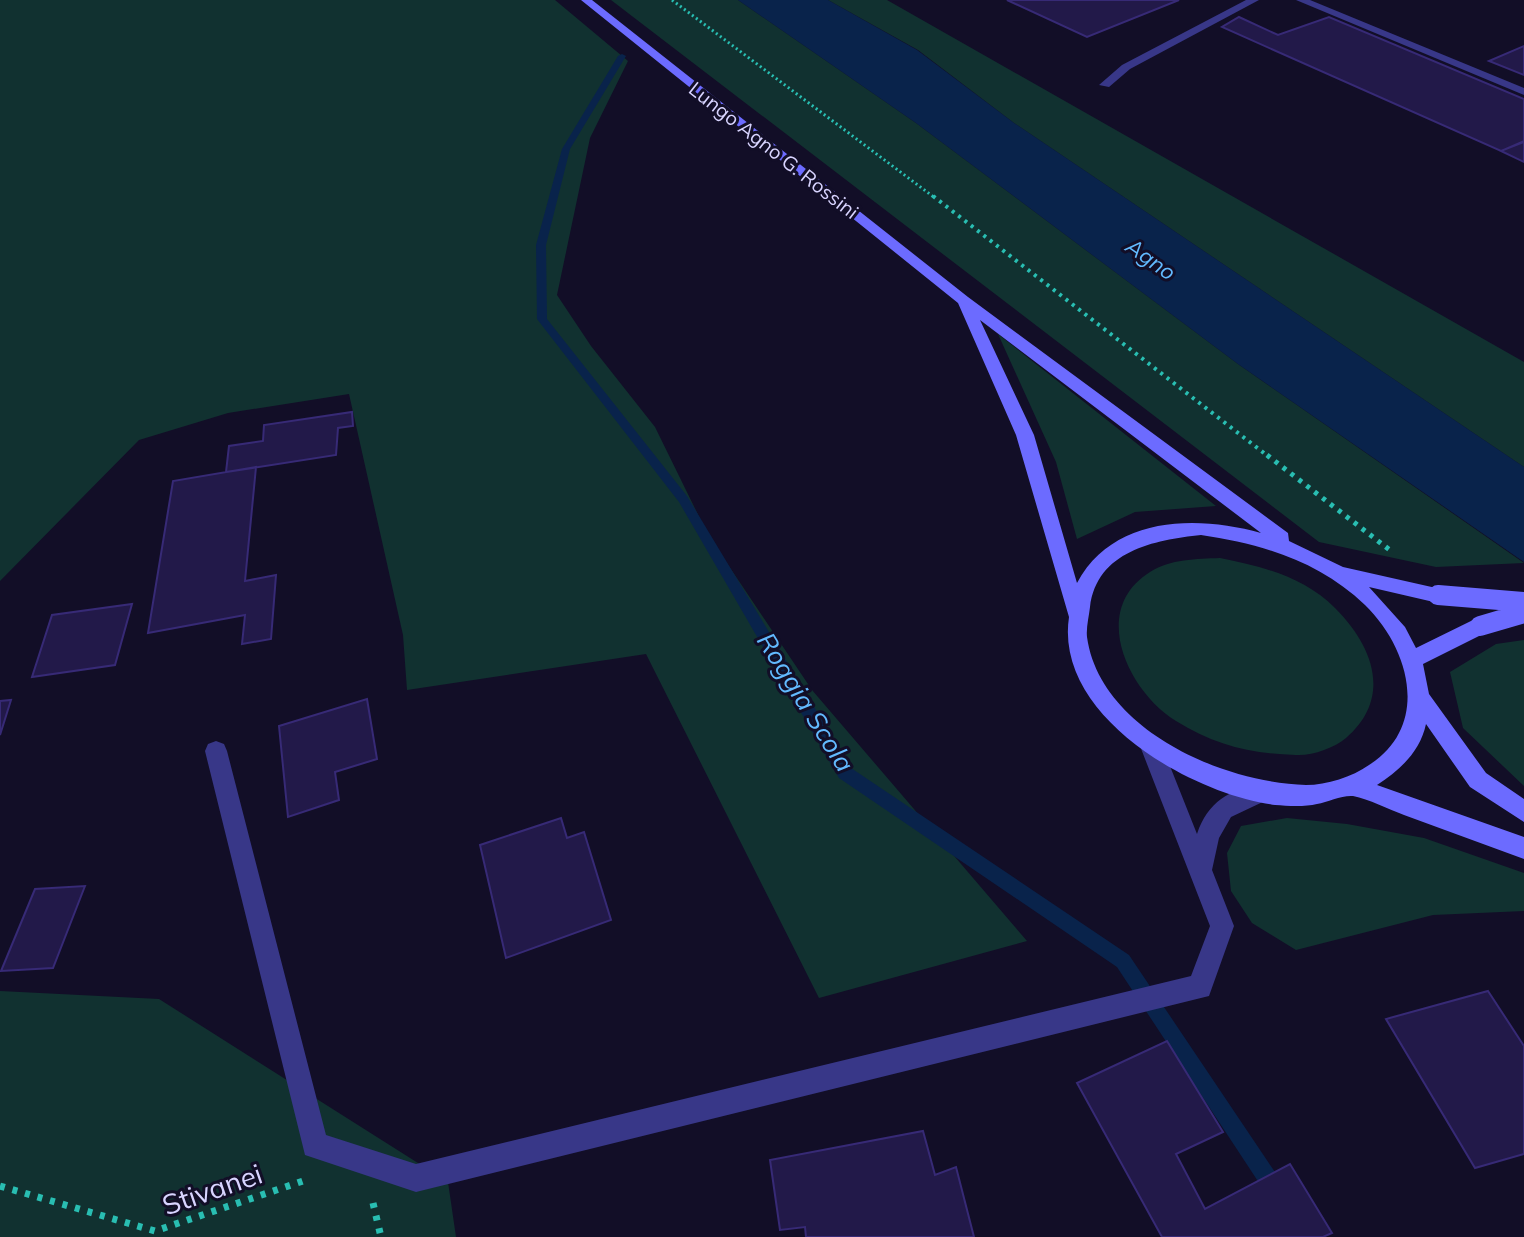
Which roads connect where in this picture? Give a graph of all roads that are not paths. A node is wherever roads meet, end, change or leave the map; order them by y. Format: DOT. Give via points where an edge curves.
graph roads {
  1 [pos="586,0"];
  2 [pos="1254,0"];
  3 [pos="1301,0"];
  4 [pos="1105,85"];
  5 [pos="1524,92"];
  6 [pos="963,300"];
  7 [pos="1297,550"];
  8 [pos="1340,573"];
  9 [pos="1524,602"];
  10 [pos="1076,612"];
  11 [pos="1524,613"];
  12 [pos="1413,659"];
  13 [pos="1421,700"];
  14 [pos="1151,746"];
  15 [pos="216,751"];
  16 [pos="1355,787"];
  17 [pos="1261,792"];
  18 [pos="1524,812"];
  19 [pos="1524,848"];
  20 [pos="1201,868"];
  1 -- 6 [label="main road, Lungo Agno G. Rossini"];
  2 -- 4 [label="street" via="1126,67"];
  3 -- 5 [label="street"];
  6 -- 7 [label="main road, Lungo Agno G. Rossini"];
  6 -- 10 [label="main road, Lungo Agno G. Rossini" via="1025,435"];
  7 -- 8 [label="main road, Lungo Agno G. Rossini"];
  7 -- 10 [label="main road, Lungo Agno G. Rossini" via="1252,535 1201,528 1155,533 1116,549 1089,576"];
  8 -- 9 [label="main road, bridge" via="1438,595"];
  8 -- 12 [label="main road, Lungo Agno G. Rossini" via="1395,627"];
  10 -- 14 [label="main road, Lungo Agno G. Rossini" via="1080,656 1106,703"];
  11 -- 12 [label="main road, bridge" via="1480,626"];
  12 -- 13 [label="main road, Lungo Agno G. Rossini"];
  13 -- 16 [label="main road, Lungo Agno G. Rossini" via="1414,736 1392,766"];
  13 -- 18 [label="main road, Lungo Agno G. Rossini" via="1478,780"];
  14 -- 17 [label="main road, Lungo Agno G. Rossini" via="1210,778"];
  14 -- 20 [label="street"];
  15 -- 20 [label="street" via="315,1145 416,1178 1200,987 1222,926"];
  16 -- 17 [label="main road, Lungo Agno G. Rossini" via="1311,795"];
  16 -- 19 [label="main road"];
  17 -- 20 [label="street" via="1234,799 1211,819"];
}
